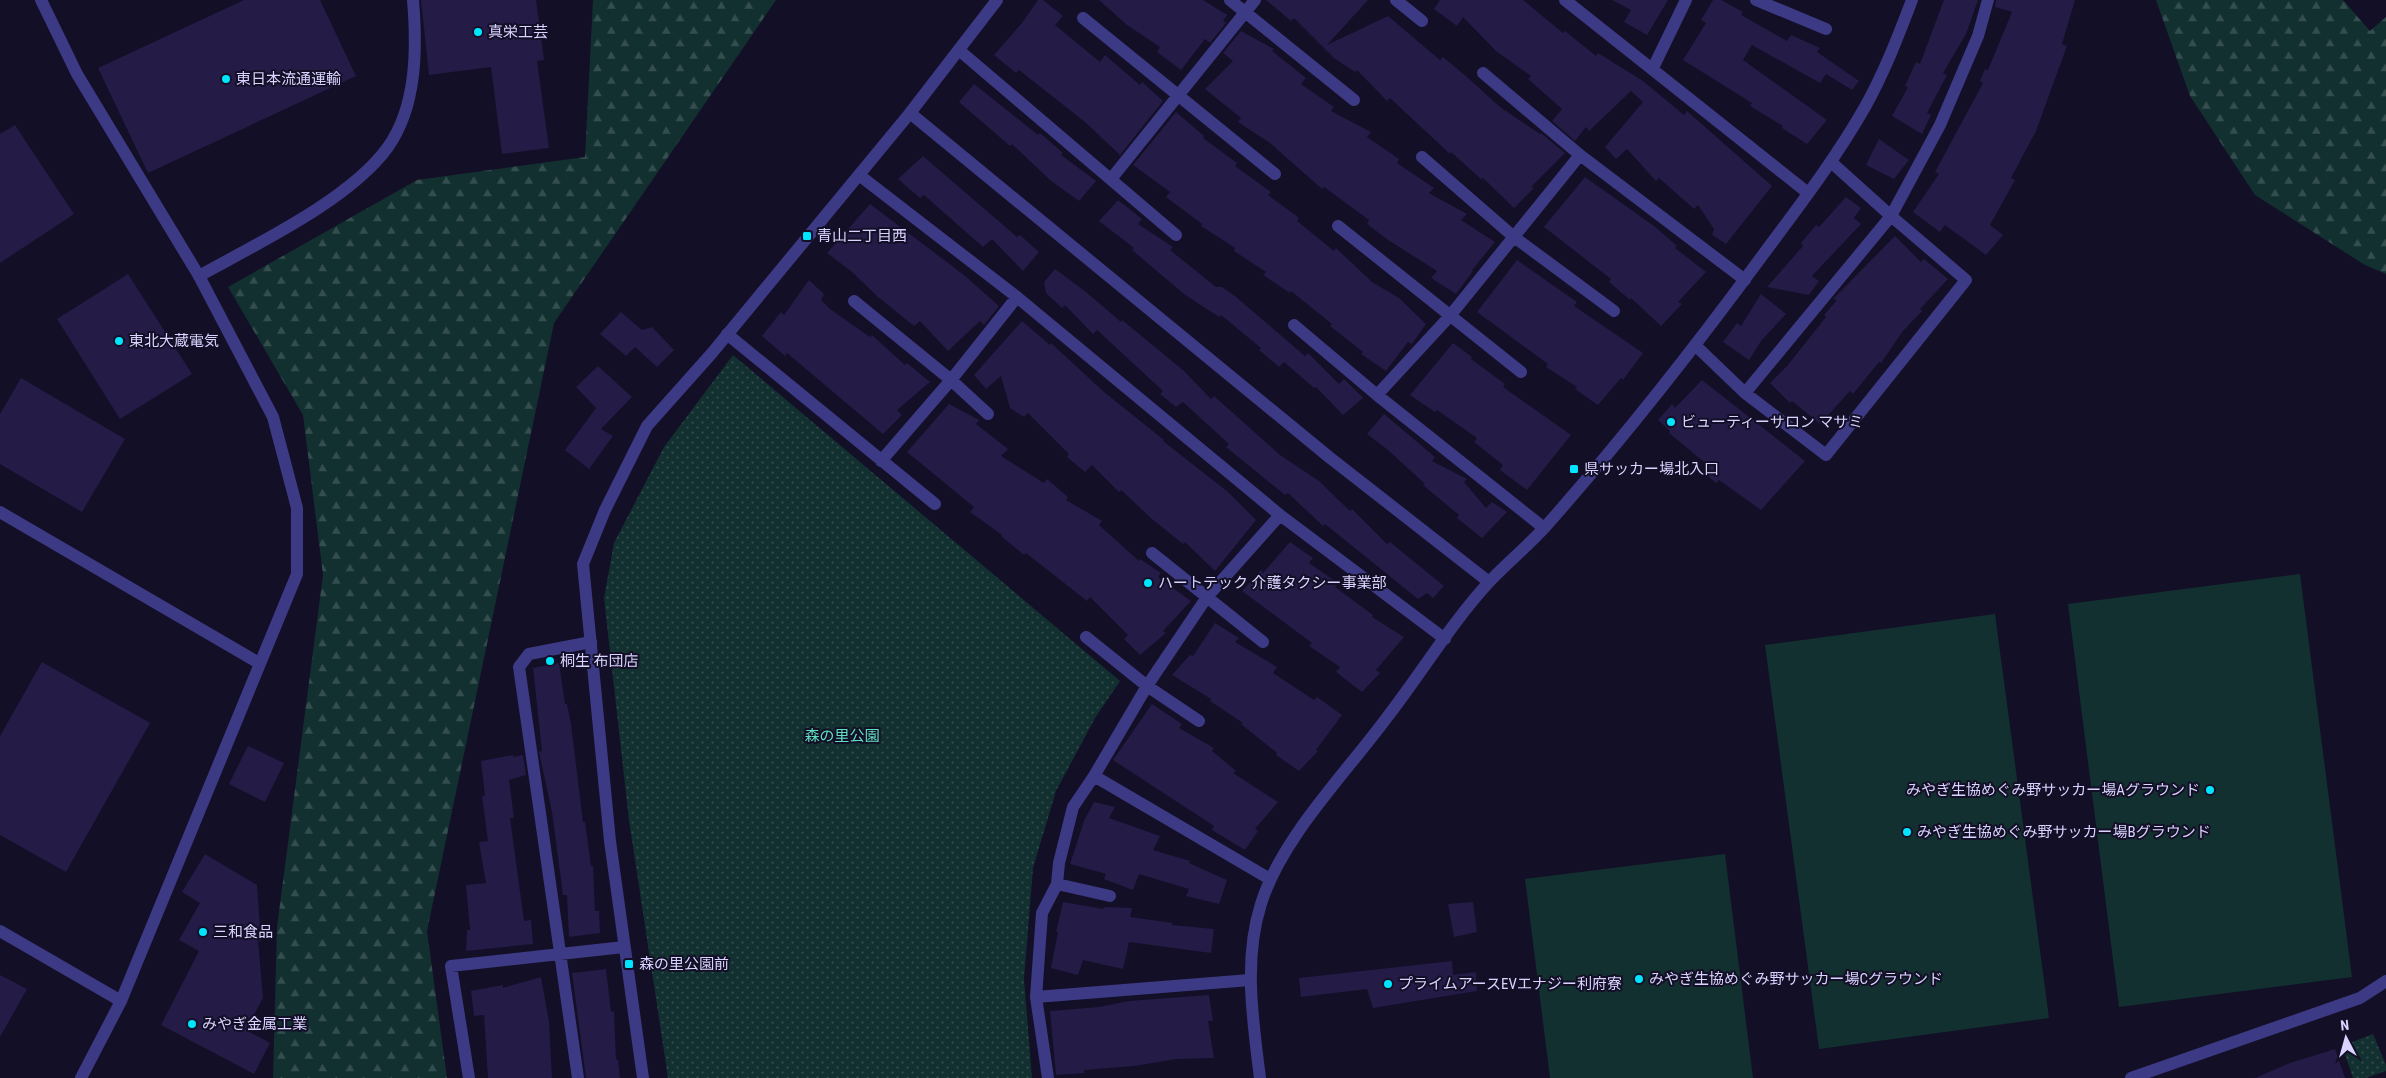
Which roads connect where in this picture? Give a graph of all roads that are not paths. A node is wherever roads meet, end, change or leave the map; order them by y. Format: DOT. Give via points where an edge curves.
graph roads {
  1 [pos="42,0"];
  2 [pos="413,0"];
  3 [pos="997,0"];
  4 [pos="1230,0"];
  5 [pos="1255,0"];
  6 [pos="1396,0"];
  7 [pos="1565,0"];
  8 [pos="1686,0"];
  9 [pos="1756,0"];
  10 [pos="1912,0"];
  11 [pos="1988,0"];
  12 [pos="1245,12"];
  13 [pos="1083,18"];
  14 [pos="1422,21"];
  15 [pos="1826,30"];
  16 [pos="960,51"];
  17 [pos="1653,68"];
  18 [pos="1483,73"];
  19 [pos="1179,97"];
  20 [pos="1354,100"];
  21 [pos="910,113"];
  22 [pos="1580,155"];
  23 [pos="1422,158"];
  24 [pos="1831,162"];
  25 [pos="859,174"];
  26 [pos="1275,174"];
  27 [pos="1111,179"];
  28 [pos="1808,193"];
  29 [pos="1891,216"];
  30 [pos="1338,226"];
  31 [pos="1176,235"];
  32 [pos="1514,237"];
  33 [pos="199,276"];
  34 [pos="1744,280"];
  35 [pos="1017,297"];
  36 [pos="854,301"];
  37 [pos="1614,311"];
  38 [pos="1449,317"];
  39 [pos="1294,325"];
  40 [pos="728,334"];
  41 [pos="1696,346"];
  42 [pos="1521,372"];
  43 [pos="951,380"];
  44 [pos="1745,393"];
  45 [pos="1377,395"];
  46 [pos="988,414"];
  47 [pos="881,461"];
  48 [pos="935,504"];
  49 [pos="0,512"];
  50 [pos="1280,515"];
  51 [pos="1544,528"];
  52 [pos="1152,553"];
  53 [pos="1489,582"];
  54 [pos="1207,597"];
  55 [pos="1086,637"];
  56 [pos="1445,639"];
  57 [pos="590,642"];
  58 [pos="1263,642"];
  59 [pos="259,663"];
  60 [pos="1147,686"];
  61 [pos="1199,722"];
  62 [pos="1094,776"];
  63 [pos="1270,879"];
  64 [pos="1057,884"];
  65 [pos="1110,896"];
  66 [pos="0,931"];
  67 [pos="624,947"];
  68 [pos="558,954"];
  69 [pos="1250,980"];
  70 [pos="2386,981"];
  71 [pos="1036,997"];
  72 [pos="121,1001"];
  73 [pos="81,1078"];
  74 [pos="469,1078"];
  75 [pos="578,1078"];
  76 [pos="643,1078"];
  77 [pos="1048,1078"];
  78 [pos="1260,1078"];
  79 [pos="2131,1078"];
  1 -- 33 [label="street" via="77,74"];
  2 -- 33 [label="street" via="417,44 413,81 401,121 388,146 356,181 297,222"];
  3 -- 16 [label="street"];
  4 -- 12 [label="street"];
  5 -- 12 [label="street"];
  6 -- 14 [label="street"];
  7 -- 17 [label="street"];
  8 -- 17 [label="street"];
  9 -- 15 [label="street"];
  10 -- 24 [label="street" via="1892,53 1865,107"];
  11 -- 29 [label="street" via="1978,36 1940,125"];
  12 -- 19 [label="street"];
  12 -- 20 [label="street"];
  13 -- 19 [label="street"];
  16 -- 21 [label="street"];
  16 -- 27 [label="street"];
  17 -- 28 [label="street"];
  18 -- 22 [label="street"];
  19 -- 26 [label="street"];
  19 -- 27 [label="street"];
  21 -- 25 [label="street"];
  21 -- 53 [label="street" via="1329,457"];
  22 -- 32 [label="street"];
  22 -- 34 [label="street"];
  23 -- 32 [label="street"];
  24 -- 28 [label="street"];
  24 -- 29 [label="street"];
  25 -- 35 [label="street"];
  25 -- 40 [label="street"];
  27 -- 31 [label="street"];
  28 -- 34 [label="street"];
  29 -- 44 [label="street"];
  29 -- 44 [label="street" via="1966,280 1826,455"];
  30 -- 38 [label="street"];
  32 -- 37 [label="street"];
  32 -- 38 [label="street"];
  33 -- 59 [label="street" via="273,418 297,508 297,574"];
  34 -- 41 [label="street"];
  35 -- 43 [label="street"];
  35 -- 50 [label="street"];
  36 -- 43 [label="street"];
  38 -- 42 [label="street"];
  38 -- 45 [label="street"];
  39 -- 45 [label="street"];
  40 -- 47 [label="street"];
  40 -- 57 [label="street" via="646,426 605,510 583,564"];
  41 -- 44 [label="street"];
  41 -- 51 [label="street"];
  43 -- 46 [label="street"];
  43 -- 47 [label="street"];
  45 -- 51 [label="street"];
  47 -- 48 [label="street"];
  49 -- 59 [label="street"];
  50 -- 54 [label="street"];
  50 -- 56 [label="street"];
  51 -- 53 [label="street"];
  52 -- 54 [label="street"];
  53 -- 56 [label="street"];
  54 -- 58 [label="street"];
  54 -- 60 [label="street"];
  55 -- 60 [label="street"];
  56 -- 63 [label="street" via="1306,820"];
  57 -- 67 [label="street"];
  57 -- 68 [label="street" via="529,654 518,667"];
  59 -- 72 [label="street"];
  60 -- 61 [label="street"];
  60 -- 62 [label="street"];
  62 -- 63 [label="street"];
  62 -- 64 [label="street" via="1073,807"];
  63 -- 69 [label="street" via="1253,937"];
  64 -- 65 [label="street"];
  64 -- 71 [label="street" via="1042,913"];
  66 -- 72 [label="street"];
  67 -- 68 [label="street"];
  67 -- 76 [label="street"];
  68 -- 74 [label="street" via="451,966"];
  68 -- 75 [label="street"];
  69 -- 71 [label="street"];
  69 -- 78 [label="street"];
  70 -- 79 [label="street" via="2360,998"];
  71 -- 77 [label="street"];
  72 -- 73 [label="street"];
}
